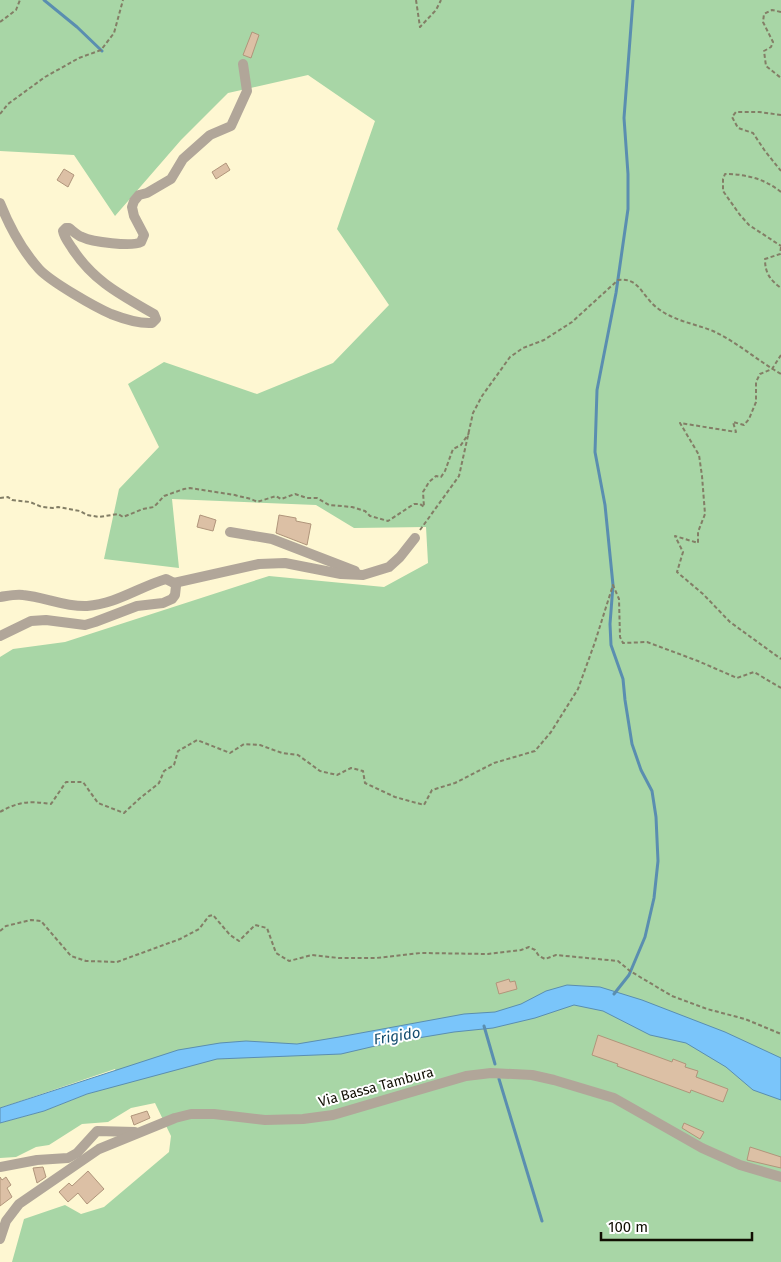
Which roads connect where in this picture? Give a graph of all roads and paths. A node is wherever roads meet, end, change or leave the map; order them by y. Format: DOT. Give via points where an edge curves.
graph roads {
  1 [pos="20,0"];
  2 [pos="123,0"];
  3 [pos="416,0"];
  4 [pos="441,0"];
  5 [pos="781,12"];
  6 [pos="0,22"];
  7 [pos="243,64"];
  8 [pos="781,78"];
  9 [pos="0,114"];
  10 [pos="781,115"];
  11 [pos="781,171"];
  12 [pos="781,192"];
  13 [pos="0,204"];
  14 [pos="781,247"];
  15 [pos="781,288"];
  16 [pos="781,355"];
  17 [pos="772,369"];
  18 [pos="781,374"];
  19 [pos="469,433"];
  20 [pos="0,498"];
  21 [pos="230,532"];
  22 [pos="415,538"];
  23 [pos="363,575"];
  24 [pos="174,583"];
  25 [pos="0,597"];
  26 [pos="0,636"];
  27 [pos="781,659"];
  28 [pos="781,688"];
  29 [pos="0,812"];
  30 [pos="0,931"];
  31 [pos="781,1034"];
  32 [pos="138,1133"];
  33 [pos="0,1167"];
  34 [pos="781,1177"];
  35 [pos="0,1239"];
  1 -- 6 [label="path" via="16,10"];
  2 -- 9 [label="path" via="114,33 101,50 44,77 8,104"];
  3 -- 4 [label="path" via="420,28"];
  5 -- 8 [label="path" via="772,10 764,14 763,22 773,42 764,51 766,66"];
  7 -- 13 [label="street" via="247,91 231,126 210,135 184,159 171,179 139,195 134,202 134,216 144,235 141,242 115,244 83,238 64,228 75,253 89,271 114,291 154,314 154,322 141,324 111,314 40,270 15,238"];
  10 -- 11 [label="path" via="744,111 736,112 732,117 738,128 753,133"];
  12 -- 14 [label="path" via="769,182 736,174 725,174 723,179 723,191 740,215"];
  14 -- 15 [label="path" via="780,254 765,259 765,270"];
  16 -- 17 [label="path"];
  17 -- 18 [label="path"];
  17 -- 19 [label="path" via="730,340 667,316 637,285 627,279 618,280 572,322 510,358 482,396 473,413"];
  17 -- 27 [label="path" via="760,374 756,382 756,402 744,425 733,422 736,432 680,423 699,455 705,514 698,532 698,543 675,536 683,552 677,572 730,622"];
  19 -- 20 [label="path" via="461,445 453,448 441,477 436,476 429,482 423,492 424,507 414,504 388,520 352,507 341,508 317,498 295,494 256,502 250,498 190,488 164,496 154,507 123,517 118,514 99,518 80,511"];
  19 -- 22 [label="path" via="459,476"];
  21 -- 23 [label="street" via="272,539"];
  22 -- 23 [label="street" via="389,567"];
  23 -- 24 [label="street" via="285,563 259,564"];
  24 -- 25 [label="street" via="166,579 101,604 69,606 22,595"];
  24 -- 26 [label="street" via="176,595 163,603 137,606 85,625 31,621"];
  28 -- 29 [label="path" via="754,672 737,678 647,642 623,642 620,637 619,599 612,586 578,689 535,751 494,763 432,790 424,805 395,797 365,783 364,771 351,768 338,775 320,771 298,755 260,745 244,744 230,753 197,740 178,751 174,764 164,771 159,783 124,814 98,803 84,782 66,782 51,804 33,801 14,804"];
  30 -- 31 [label="path" via="6,926 40,921 71,956 86,961 117,962 199,929 213,915 239,941 255,925 267,928 276,953 289,961 312,955 376,958 488,954 529,947 545,958 556,955 618,961 672,996"];
  32 -- 33 [label="street" via="97,1131 68,1158"];
  32 -- 34 [label="street, Via Bassa Tambura" via="191,1114 265,1120 333,1115 466,1076 515,1073 554,1080 614,1098 702,1148 740,1165"];
  32 -- 35 [label="street, Via Bassa Tambura" via="99,1149 19,1204 6,1221"];
}
